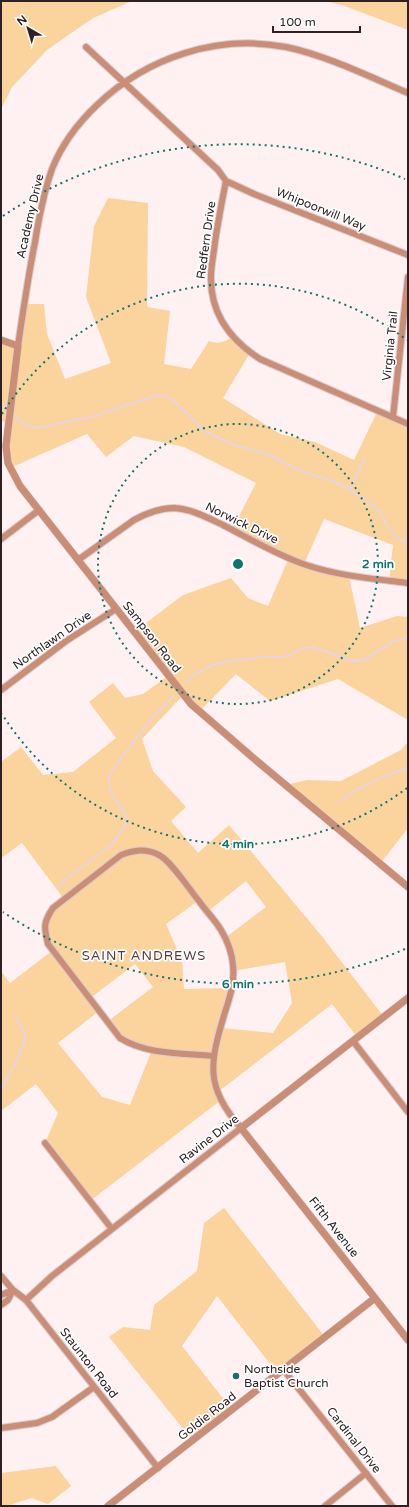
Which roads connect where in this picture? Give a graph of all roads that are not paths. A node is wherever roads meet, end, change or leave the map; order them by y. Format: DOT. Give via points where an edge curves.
graph roads {
  1 [pos="86,47"];
  2 [pos="124,82"];
  3 [pos="408,92"];
  4 [pos="226,181"];
  5 [pos="408,255"];
  6 [pos="408,277"];
  7 [pos="1,340"];
  8 [pos="18,346"];
  9 [pos="393,417"];
  10 [pos="408,424"];
  11 [pos="39,510"];
  12 [pos="1,539"];
  13 [pos="78,560"];
  14 [pos="408,583"];
  15 [pos="116,609"];
  16 [pos="1,690"];
  17 [pos="408,887"];
  18 [pos="408,998"];
  19 [pos="353,1041"];
  20 [pos="214,1056"];
  21 [pos="408,1112"];
  22 [pos="241,1128"];
  23 [pos="45,1143"];
  24 [pos="112,1229"];
  25 [pos="1,1276"];
  26 [pos="13,1290"];
  27 [pos="1,1295"];
  28 [pos="375,1298"];
  29 [pos="26,1300"];
  30 [pos="1,1305"];
  31 [pos="408,1340"];
  32 [pos="283,1370"];
  33 [pos="94,1387"];
  34 [pos="1,1428"];
  35 [pos="158,1468"];
  36 [pos="366,1474"];
  37 [pos="108,1506"];
  38 [pos="325,1506"];
  39 [pos="392,1506"];
  1 -- 2 [label="street"];
  2 -- 3 [label="street, Academy Drive" via="154,64 187,52 220,45 256,44 285,47 314,55"];
  2 -- 4 [label="street" via="218,170"];
  2 -- 8 [label="street, Academy Drive" via="80,123 66,142 53,168 38,222"];
  4 -- 5 [label="street, Whipoorwill Way"];
  4 -- 9 [label="street, Redfern Drive" via="211,275 213,300 228,331 238,343 260,359"];
  6 -- 9 [label="street, Virginia Trail"];
  7 -- 8 [label="street"];
  8 -- 11 [label="street, Sampson Road" via="6,454 14,476"];
  9 -- 10 [label="street, Redfern Drive"];
  11 -- 12 [label="street"];
  11 -- 13 [label="street, Sampson Road"];
  13 -- 14 [label="street, Norwick Drive" via="144,514 176,508 194,512 289,558 318,569 349,576"];
  13 -- 15 [label="street, Sampson Road"];
  15 -- 16 [label="street, Northlawn Drive" via="66,641"];
  15 -- 17 [label="street, Sampson Road" via="199,712"];
  18 -- 19 [label="street, Ravine Drive"];
  19 -- 21 [label="street"];
  19 -- 22 [label="street, Ravine Drive"];
  20 -- 20 [label="street" via="233,979 230,949 222,931 160,855 146,850 121,855 53,908 45,919 48,944 120,1038 146,1050"];
  20 -- 22 [label="street" via="213,1071 218,1092 232,1118"];
  22 -- 24 [label="street, Ravine Drive"];
  22 -- 28 [label="street, Fifth Avenue"];
  23 -- 24 [label="street"];
  24 -- 29 [label="street, Ravine Drive"];
  25 -- 26 [label="street, Staunton Road"];
  26 -- 27 [label="street"];
  26 -- 29 [label="street, Staunton Road"];
  26 -- 30 [label="street" via="8,1300"];
  28 -- 31 [label="street, Fifth Avenue"];
  28 -- 32 [label="street, Goldie Road"];
  29 -- 33 [label="street, Staunton Road"];
  32 -- 35 [label="street, Goldie Road"];
  32 -- 36 [label="street, Cardinal Drive"];
  33 -- 34 [label="street" via="52,1417"];
  33 -- 35 [label="street, Staunton Road"];
  35 -- 37 [label="street, Goldie Road"];
  36 -- 38 [label="street"];
  36 -- 39 [label="street, Cardinal Drive"];
}
